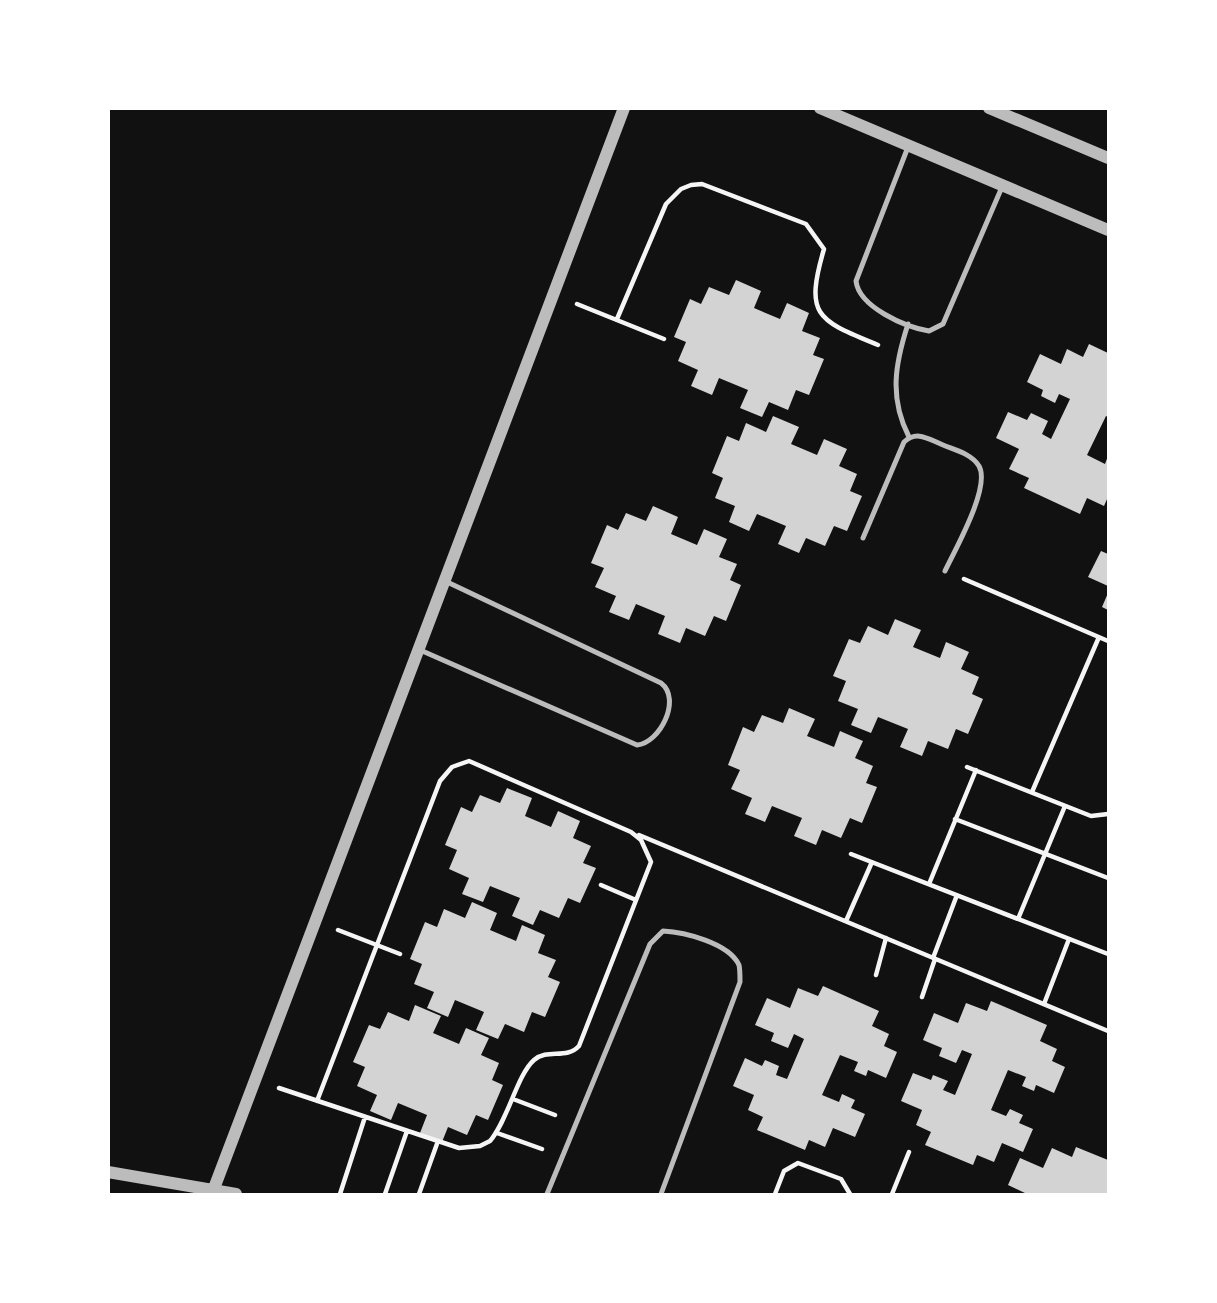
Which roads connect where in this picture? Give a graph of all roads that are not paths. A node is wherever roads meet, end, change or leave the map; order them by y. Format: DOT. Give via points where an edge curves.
graph roads {
  1 [pos="624,108"];
  2 [pos="820,108"];
  3 [pos="989,108"];
  4 [pos="909,144"];
  5 [pos="1108,158"];
  6 [pos="1004,184"];
  7 [pos="1108,230"];
  8 [pos="908,324"];
  9 [pos="909,437"];
  10 [pos="863,538"];
  11 [pos="946,571"];
  12 [pos="442,580"];
  13 [pos="417,648"];
  14 [pos="108,1172"];
  15 [pos="213,1191"];
  16 [pos="236,1195"];
  17 [pos="547,1195"];
  18 [pos="661,1195"];
  1 -- 12 [label="street"];
  2 -- 4 [label="street"];
  3 -- 5 [label="street"];
  4 -- 6 [label="street"];
  4 -- 8 [label="lane" via="856,281 867,304"];
  6 -- 7 [label="street"];
  6 -- 8 [label="lane" via="943,324 929,331"];
  8 -- 9 [label="lane" via="895,378 896,400"];
  9 -- 10 [label="lane" via="900,448"];
  9 -- 11 [label="lane" via="920,435 967,455 982,475 980,491"];
  12 -- 13 [label="street"];
  12 -- 13 [label="lane" via="661,683 671,701 658,734 637,745"];
  13 -- 15 [label="street"];
  14 -- 15 [label="street"];
  15 -- 16 [label="street"];
  17 -- 18 [label="lane" via="650,944 663,931 726,950 739,965 740,982"];
}
